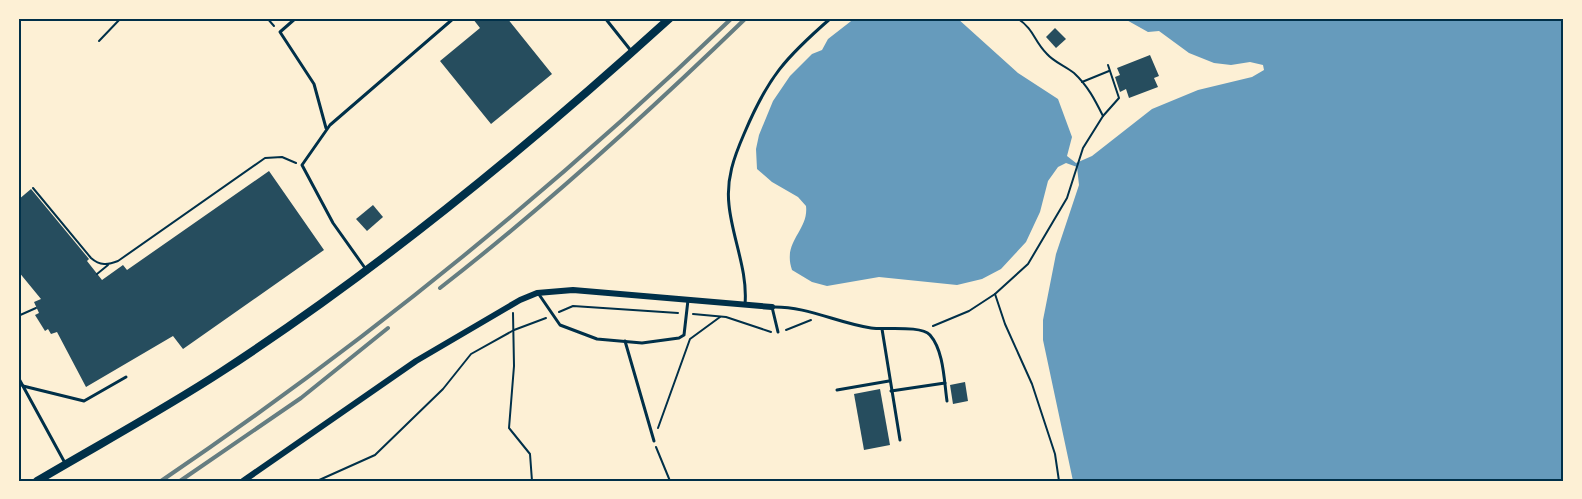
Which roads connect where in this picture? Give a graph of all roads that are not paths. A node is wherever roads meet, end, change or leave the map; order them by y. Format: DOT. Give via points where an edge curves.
graph roads {
  1 [pos="296,18"];
  2 [pos="454,18"];
  3 [pos="604,18"];
  4 [pos="670,18"];
  5 [pos="831,18"];
  6 [pos="632,52"];
  7 [pos="326,128"];
  8 [pos="366,269"];
  9 [pos="537,293"];
  10 [pos="688,300"];
  11 [pos="745,304"];
  12 [pos="772,307"];
  13 [pos="882,329"];
  14 [pos="778,332"];
  15 [pos="625,341"];
  16 [pos="18,377"];
  17 [pos="126,377"];
  18 [pos="889,381"];
  19 [pos="945,383"];
  20 [pos="23,386"];
  21 [pos="837,390"];
  22 [pos="891,391"];
  23 [pos="947,401"];
  24 [pos="900,440"];
  25 [pos="654,441"];
  26 [pos="65,465"];
  27 [pos="37,481"];
  28 [pos="243,481"];
  1 -- 7 [label="lane" via="280,32 314,84"];
  2 -- 7 [label="lane"];
  3 -- 6 [label="lane"];
  4 -- 6 [label="main road"];
  5 -- 11 [label="lane" via="773,75 732,164 729,204"];
  6 -- 8 [label="main road" via="495,171"];
  7 -- 8 [label="lane" via="302,165 333,223"];
  8 -- 26 [label="main road" via="221,372"];
  9 -- 10 [label="street" via="573,290"];
  9 -- 15 [label="lane" via="560,326 597,339"];
  9 -- 28 [label="street" via="416,361"];
  10 -- 11 [label="street"];
  10 -- 15 [label="lane" via="684,334 679,338"];
  11 -- 12 [label="street"];
  12 -- 13 [label="lane" via="799,308"];
  12 -- 14 [label="lane"];
  13 -- 18 [label="lane"];
  13 -- 19 [label="lane" via="926,332 936,347"];
  15 -- 25 [label="lane"];
  16 -- 20 [label="lane"];
  17 -- 20 [label="lane" via="84,401"];
  18 -- 21 [label="lane"];
  18 -- 22 [label="lane"];
  19 -- 22 [label="lane"];
  19 -- 23 [label="lane"];
  20 -- 26 [label="lane"];
  22 -- 24 [label="lane"];
  26 -- 27 [label="main road"];
}
